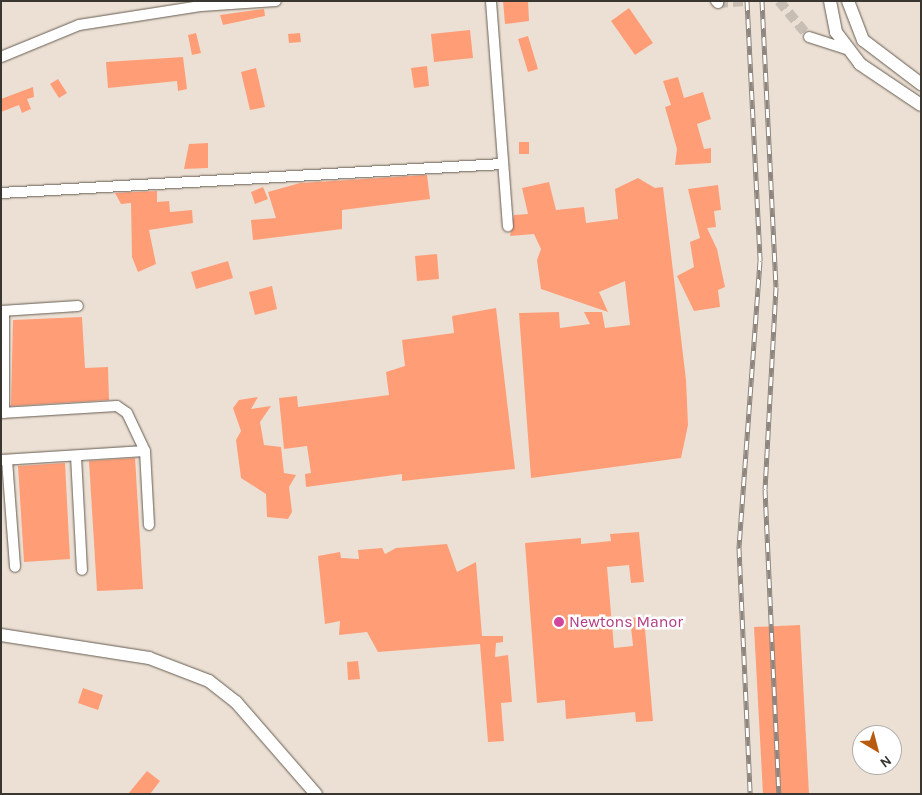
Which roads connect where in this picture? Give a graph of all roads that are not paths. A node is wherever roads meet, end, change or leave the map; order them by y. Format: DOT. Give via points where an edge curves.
graph roads {
  1 [pos="276,1"];
  2 [pos="490,1"];
  3 [pos="830,1"];
  4 [pos="848,1"];
  5 [pos="809,37"];
  6 [pos="847,49"];
  7 [pos="1,57"];
  8 [pos="921,84"];
  9 [pos="921,105"];
  10 [pos="503,164"];
  11 [pos="1,193"];
  12 [pos="508,226"];
  13 [pos="78,306"];
  14 [pos="2,311"];
  15 [pos="3,413"];
  16 [pos="144,451"];
  17 [pos="76,456"];
  18 [pos="4,460"];
  19 [pos="149,525"];
  20 [pos="15,567"];
  21 [pos="82,570"];
  22 [pos="1,635"];
  23 [pos="316,794"];
  1 -- 7 [label="street" via="201,6 79,25"];
  2 -- 10 [label="street"];
  3 -- 6 [label="street" via="836,32"];
  4 -- 8 [label="street" via="863,40"];
  5 -- 6 [label="street"];
  6 -- 9 [label="street" via="860,64"];
  10 -- 11 [label="street"];
  10 -- 12 [label="street"];
  13 -- 14 [label="street"];
  14 -- 15 [label="street"];
  15 -- 16 [label="street" via="116,406 138,430"];
  16 -- 17 [label="street"];
  16 -- 19 [label="street"];
  17 -- 18 [label="street"];
  17 -- 21 [label="street"];
  18 -- 20 [label="street"];
  22 -- 23 [label="street" via="150,658 209,681 236,702"];
}
